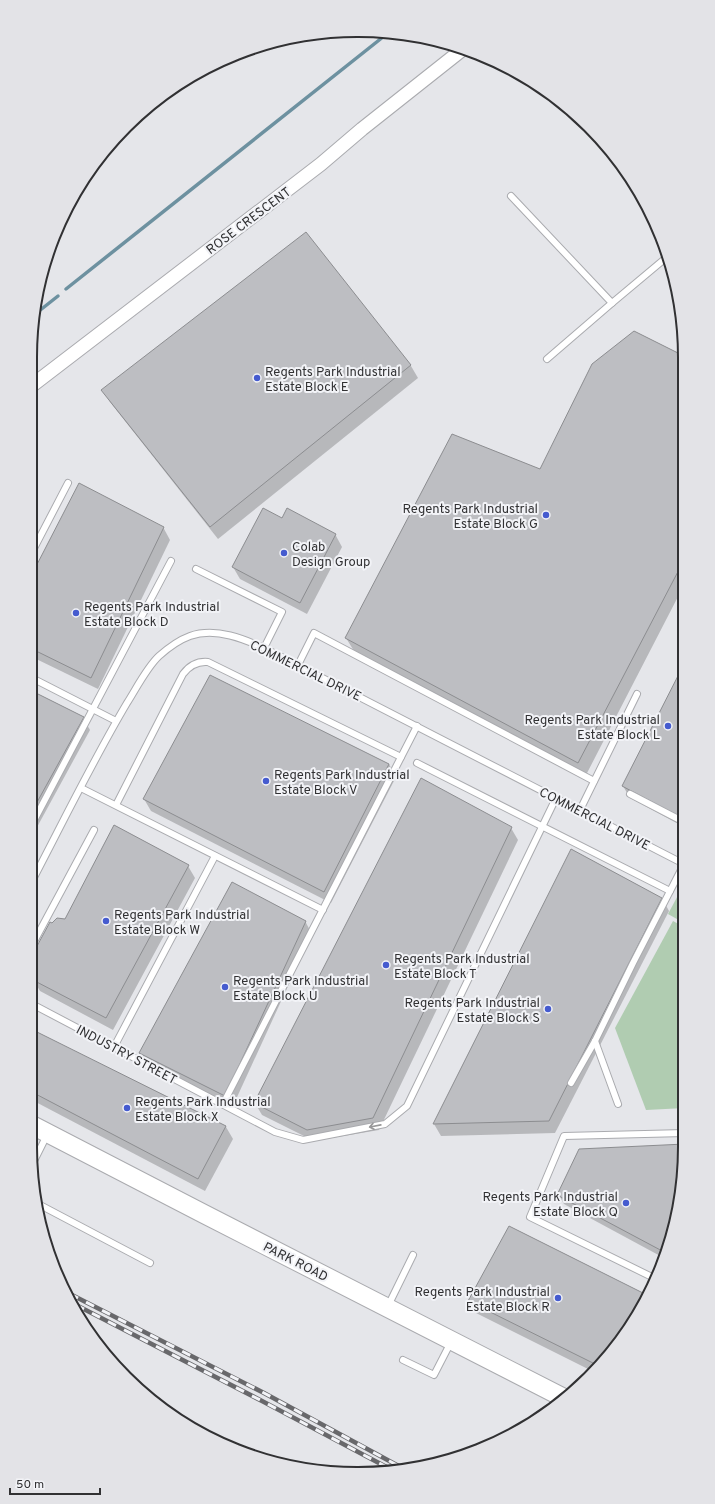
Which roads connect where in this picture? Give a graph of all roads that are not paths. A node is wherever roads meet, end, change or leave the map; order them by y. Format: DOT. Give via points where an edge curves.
graph roads {
  1 [pos="458,53"];
  2 [pos="511,196"];
  3 [pos="663,260"];
  4 [pos="612,302"];
  5 [pos="547,359"];
  6 [pos="37,382"];
  7 [pos="68,483"];
  8 [pos="37,543"];
  9 [pos="171,561"];
  10 [pos="196,569"];
  11 [pos="264,648"];
  12 [pos="298,665"];
  13 [pos="37,681"];
  14 [pos="637,694"];
  15 [pos="92,709"];
  16 [pos="116,721"];
  17 [pos="417,726"];
  18 [pos="400,757"];
  19 [pos="417,763"];
  20 [pos="594,781"];
  21 [pos="81,788"];
  22 [pos="630,794"];
  23 [pos="556,798"];
  24 [pos="116,806"];
  25 [pos="580,810"];
  26 [pos="37,815"];
  27 [pos="678,819"];
  28 [pos="542,826"];
  29 [pos="94,830"];
  30 [pos="215,856"];
  31 [pos="678,861"];
  32 [pos="37,871"];
  33 [pos="678,876"];
  34 [pos="670,891"];
  35 [pos="323,910"];
  36 [pos="37,936"];
  37 [pos="37,1007"];
  38 [pos="595,1041"];
  39 [pos="114,1047"];
  40 [pos="571,1082"];
  41 [pos="223,1104"];
  42 [pos="618,1104"];
  43 [pos="37,1128"];
  44 [pos="48,1133"];
  45 [pos="678,1133"];
  46 [pos="37,1154"];
  47 [pos="43,1206"];
  48 [pos="413,1255"];
  49 [pos="150,1263"];
  50 [pos="651,1276"];
  51 [pos="387,1308"];
  52 [pos="452,1341"];
  53 [pos="403,1360"];
  54 [pos="559,1396"];
  1 -- 6 [label="street, ROSE CRESCENT" via="321,164"];
  2 -- 4 [label="lane"];
  3 -- 4 [label="lane"];
  4 -- 5 [label="lane"];
  7 -- 8 [label="lane"];
  9 -- 15 [label="lane"];
  10 -- 11 [label="lane" via="282,612"];
  11 -- 12 [label="lane, COMMERCIAL DRIVE"];
  11 -- 16 [label="lane, COMMERCIAL DRIVE" via="223,634 204,633 190,636 158,656"];
  12 -- 17 [label="lane, COMMERCIAL DRIVE"];
  12 -- 20 [label="lane" via="314,633"];
  13 -- 15 [label="lane"];
  14 -- 20 [label="lane"];
  15 -- 16 [label="lane"];
  15 -- 26 [label="lane"];
  16 -- 21 [label="lane, COMMERCIAL DRIVE"];
  17 -- 18 [label="lane"];
  17 -- 23 [label="lane, COMMERCIAL DRIVE"];
  18 -- 24 [label="lane" via="202,661 187,668 183,674"];
  18 -- 35 [label="lane"];
  19 -- 28 [label="lane"];
  20 -- 25 [label="lane"];
  21 -- 24 [label="lane"];
  21 -- 32 [label="lane, COMMERCIAL DRIVE"];
  22 -- 27 [label="lane"];
  23 -- 25 [label="lane, COMMERCIAL DRIVE"];
  23 -- 28 [label="lane"];
  24 -- 30 [label="lane"];
  25 -- 31 [label="lane, COMMERCIAL DRIVE"];
  28 -- 34 [label="lane"];
  28 -- 41 [label="lane, INDUSTRY STREET, one-way" via="406,1106 385,1124 303,1140 275,1132"];
  29 -- 36 [label="lane"];
  30 -- 35 [label="lane"];
  30 -- 39 [label="lane"];
  33 -- 34 [label="lane"];
  34 -- 38 [label="lane"];
  35 -- 41 [label="lane"];
  37 -- 39 [label="lane, INDUSTRY STREET"];
  38 -- 40 [label="lane"];
  38 -- 42 [label="lane"];
  39 -- 41 [label="lane, INDUSTRY STREET"];
  43 -- 44 [label="main road, PARK ROAD"];
  44 -- 46 [label="lane"];
  44 -- 51 [label="main road, PARK ROAD"];
  45 -- 50 [label="lane" via="564,1136 530,1217"];
  47 -- 49 [label="lane"];
  48 -- 51 [label="lane"];
  51 -- 52 [label="main road, PARK ROAD"];
  52 -- 53 [label="lane" via="434,1375"];
  52 -- 54 [label="main road, PARK ROAD"];
}
